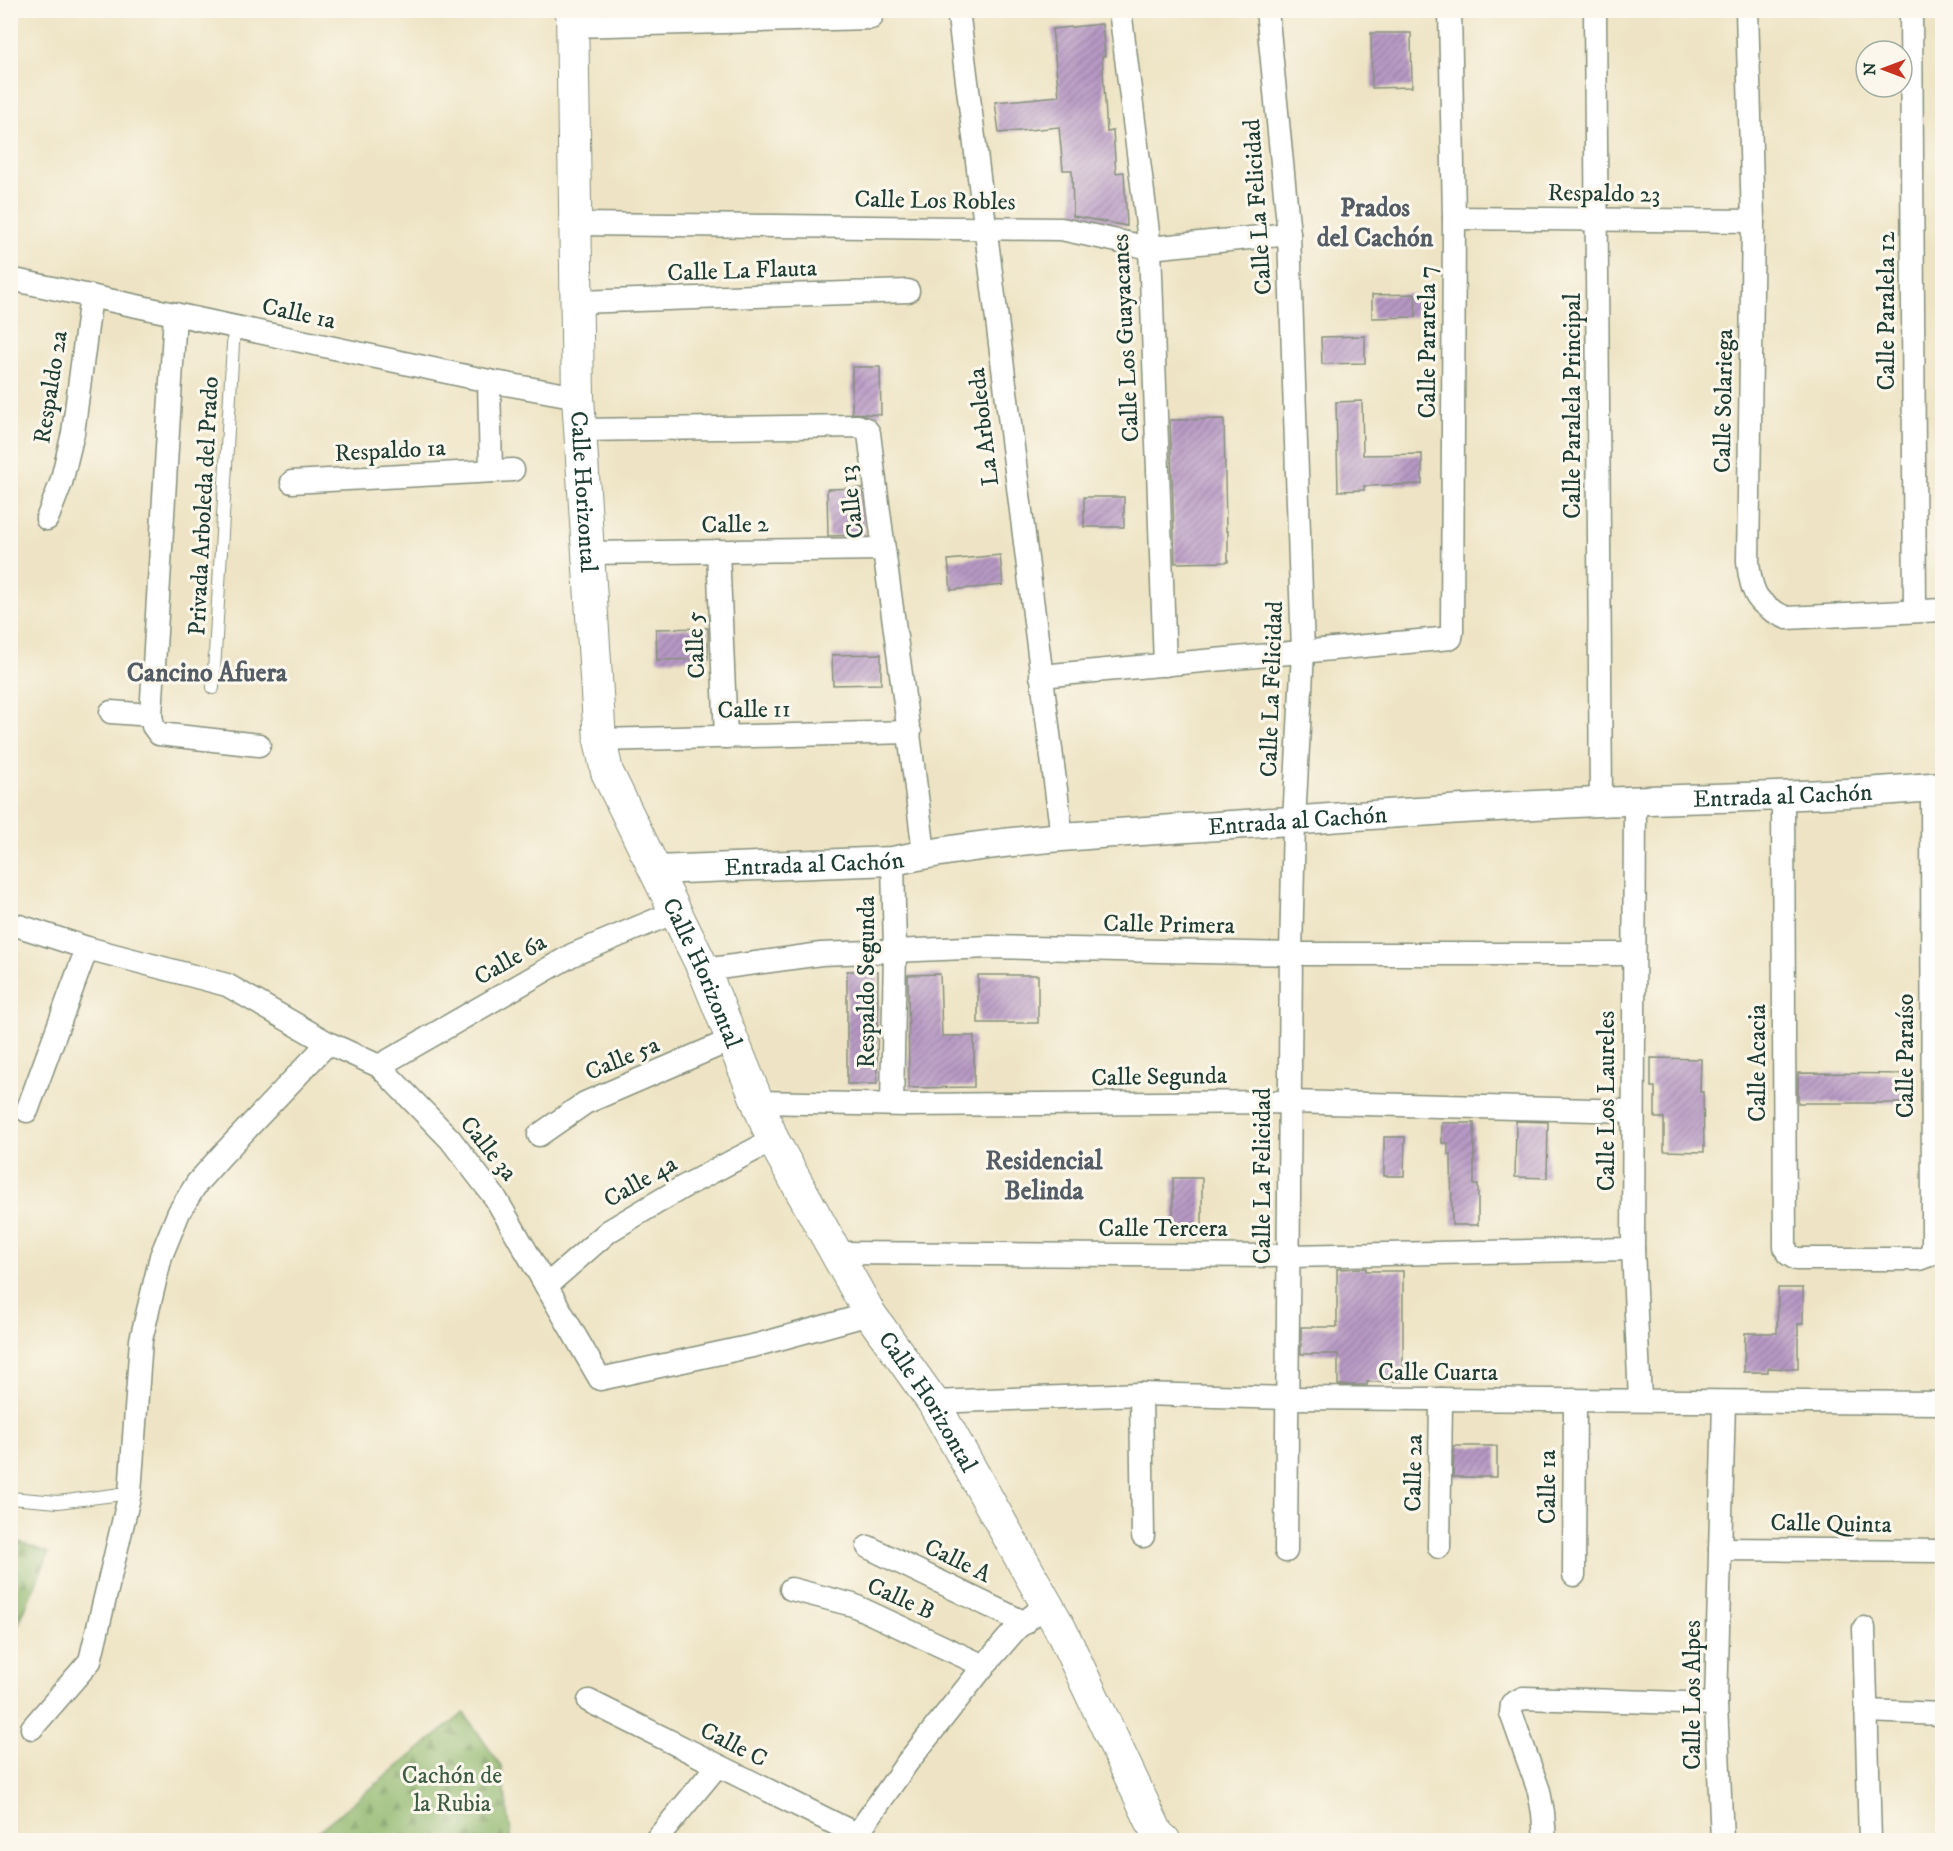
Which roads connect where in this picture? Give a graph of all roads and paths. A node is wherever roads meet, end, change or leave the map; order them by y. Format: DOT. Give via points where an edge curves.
graph roads {
  1 [pos="958,10"];
  2 [pos="1120,10"];
  3 [pos="1267,10"];
  4 [pos="1450,10"];
  5 [pos="1595,10"];
  6 [pos="1747,10"];
  7 [pos="1911,10"];
  8 [pos="572,18"];
  9 [pos="871,18"];
  10 [pos="1454,218"];
  11 [pos="1598,220"];
  12 [pos="1753,221"];
  13 [pos="576,224"];
  14 [pos="986,228"];
  15 [pos="1289,234"];
  16 [pos="1150,248"];
  17 [pos="10,279"];
  18 [pos="908,291"];
  19 [pos="91,296"];
  20 [pos="578,302"];
  21 [pos="175,314"];
  22 [pos="234,327"];
  23 [pos="489,381"];
  24 [pos="578,397"];
  25 [pos="580,430"];
  26 [pos="292,482"];
  27 [pos="47,519"];
  28 [pos="883,549"];
  29 [pos="718,551"];
  30 [pos="587,553"];
  31 [pos="1915,610"];
  32 [pos="1942,610"];
  33 [pos="1303,652"];
  34 [pos="1164,665"];
  35 [pos="1041,676"];
  36 [pos="213,688"];
  37 [pos="111,712"];
  38 [pos="151,715"];
  39 [pos="910,732"];
  40 [pos="726,737"];
  41 [pos="600,740"];
  42 [pos="259,745"];
  43 [pos="1937,786"];
  44 [pos="1783,797"];
  45 [pos="1601,802"];
  46 [pos="1635,802"];
  47 [pos="1294,820"];
  48 [pos="1062,837"];
  49 [pos="924,854"];
  50 [pos="893,861"];
  51 [pos="655,870"];
  52 [pos="675,912"];
  53 [pos="10,923"];
  54 [pos="87,948"];
  55 [pos="895,951"];
  56 [pos="1291,954"];
  57 [pos="1634,954"];
  58 [pos="704,970"];
  59 [pos="731,1040"];
  60 [pos="328,1043"];
  61 [pos="379,1066"];
  62 [pos="756,1102"];
  63 [pos="1290,1102"];
  64 [pos="892,1104"];
  65 [pos="1634,1110"];
  66 [pos="27,1112"];
  67 [pos="539,1135"];
  68 [pos="773,1140"];
  69 [pos="1633,1249"];
  70 [pos="836,1253"];
  71 [pos="1289,1256"];
  72 [pos="1862,1259"];
  73 [pos="546,1286"];
  74 [pos="870,1314"];
  75 [pos="1141,1394"];
  76 [pos="1288,1398"];
  77 [pos="1441,1399"];
  78 [pos="1575,1400"];
  79 [pos="1640,1400"];
  80 [pos="933,1402"];
  81 [pos="1724,1402"];
  82 [pos="1942,1403"];
  83 [pos="130,1493"];
  84 [pos="10,1498"];
  85 [pos="1143,1536"];
  86 [pos="868,1547"];
  87 [pos="1439,1547"];
  88 [pos="1720,1549"];
  89 [pos="1287,1551"];
  90 [pos="1942,1551"];
  91 [pos="1574,1575"];
  92 [pos="791,1589"];
  93 [pos="1035,1614"];
  94 [pos="1864,1628"];
  95 [pos="984,1666"];
  96 [pos="589,1701"];
  97 [pos="1716,1704"];
  98 [pos="1866,1711"];
  99 [pos="1942,1714"];
  100 [pos="33,1728"];
  101 [pos="717,1766"];
  102 [pos="854,1838"];
  103 [pos="656,1840"];
  104 [pos="1164,1840"];
  105 [pos="1545,1840"];
  106 [pos="1722,1840"];
  107 [pos="1870,1840"];
  1 -- 14 [label="street, La Arboleda"];
  2 -- 16 [label="street, Calle Los Guayacanes"];
  3 -- 15 [label="street, Calle La Felicidad"];
  4 -- 10 [label="street, Calle Pararela 7"];
  5 -- 11 [label="street, Calle Paralela Principal"];
  6 -- 12 [label="street, Calle Solariega"];
  7 -- 31 [label="street, Calle Paralela 12"];
  8 -- 9 [label="street"];
  8 -- 13 [label="main road, Calle Horizontal"];
  10 -- 11 [label="street, Respaldo 23"];
  10 -- 33 [label="street, Calle Pararela 7" via="1450,638"];
  11 -- 12 [label="street, Respaldo 23"];
  11 -- 45 [label="street, Calle Paralela Principal"];
  12 -- 31 [label="street, Calle Solariega" via="1748,561 1757,599 1787,618"];
  13 -- 14 [label="street, Calle Los Robles"];
  13 -- 20 [label="main road, Calle Horizontal"];
  14 -- 16 [label="street, Calle Los Robles" via="1061,229"];
  14 -- 35 [label="street, La Arboleda"];
  15 -- 16 [label="street, Calle Los Robles"];
  15 -- 33 [label="street, Calle La Felicidad"];
  16 -- 34 [label="street, Calle Los Guayacanes"];
  17 -- 19 [label="street, Calle 1a"];
  18 -- 20 [label="street, Calle La Flauta"];
  19 -- 21 [label="street, Calle 1a"];
  19 -- 27 [label="street, Respaldo 2a" via="73,433"];
  20 -- 24 [label="main road, Calle Horizontal"];
  21 -- 22 [label="street, Calle 1a"];
  21 -- 38 [label="street"];
  22 -- 23 [label="street, Calle 1a"];
  22 -- 36 [label="lane, Privada Arboleda del Prado"];
  23 -- 24 [label="street, Calle 1a"];
  23 -- 26 [label="street, Respaldo 1a" via="502,471"];
  24 -- 25 [label="main road, Calle Horizontal"];
  25 -- 28 [label="street, Calle 13" via="858,426 866,429"];
  25 -- 30 [label="main road, Calle Horizontal"];
  28 -- 29 [label="street, Calle 2"];
  28 -- 39 [label="street, Calle 13"];
  29 -- 30 [label="street, Calle 2"];
  29 -- 40 [label="street, Calle 5"];
  30 -- 41 [label="main road, Calle Horizontal"];
  31 -- 32 [label="street, Calle Solariega"];
  33 -- 34 [label="street"];
  33 -- 47 [label="street, Calle La Felicidad"];
  34 -- 35 [label="street"];
  35 -- 48 [label="street, La Arboleda"];
  37 -- 38 [label="street"];
  38 -- 42 [label="street" via="159,734"];
  39 -- 40 [label="street, Calle 11"];
  39 -- 49 [label="street, Calle 13"];
  40 -- 41 [label="street, Calle 11"];
  41 -- 51 [label="main road, Calle Horizontal" via="607,772"];
  43 -- 44 [label="street, Entrada al Cachón"];
  43 -- 72 [label="street, Calle Paraíso" via="1933,1247 1930,1255 1918,1259"];
  44 -- 46 [label="street, Entrada al Cachón"];
  44 -- 72 [label="street, Calle Acacia" via="1785,1247 1796,1259"];
  45 -- 46 [label="street, Entrada al Cachón"];
  45 -- 47 [label="street, Entrada al Cachón"];
  46 -- 57 [label="street, Calle Los Laureles"];
  47 -- 48 [label="street, Entrada al Cachón"];
  47 -- 56 [label="street, Calle La Felicidad"];
  48 -- 49 [label="street, Entrada al Cachón"];
  49 -- 50 [label="street, Entrada al Cachón"];
  50 -- 51 [label="street, Entrada al Cachón"];
  50 -- 55 [label="street, Respaldo Segunda"];
  51 -- 52 [label="main road, Calle Horizontal"];
  52 -- 58 [label="main road, Calle Horizontal"];
  52 -- 61 [label="street, Calle 6a" via="572,955"];
  53 -- 54 [label="street, Calle 3a"];
  54 -- 60 [label="street, Calle 3a" via="226,985"];
  54 -- 66 [label="street"];
  55 -- 56 [label="street, Calle Primera" via="990,947"];
  55 -- 58 [label="street, Calle Primera" via="821,954"];
  55 -- 64 [label="street, Respaldo Segunda"];
  56 -- 57 [label="street, Calle Primera"];
  56 -- 63 [label="street, Calle La Felicidad"];
  57 -- 65 [label="street, Calle Los Laureles"];
  58 -- 59 [label="main road, Calle Horizontal"];
  59 -- 62 [label="main road, Calle Horizontal"];
  59 -- 67 [label="street, Calle 5a" via="585,1103"];
  60 -- 61 [label="street, Calle 3a"];
  60 -- 83 [label="street" via="197,1183 179,1212 161,1256 141,1340"];
  61 -- 73 [label="street, Calle 3a" via="450,1139 496,1198"];
  62 -- 64 [label="street, Calle Segunda"];
  62 -- 68 [label="main road, Calle Horizontal"];
  63 -- 64 [label="street, Calle Segunda"];
  63 -- 65 [label="street, Calle Segunda"];
  63 -- 71 [label="street, Calle La Felicidad"];
  65 -- 69 [label="street, Calle Los Laureles"];
  68 -- 70 [label="main road, Calle Horizontal"];
  68 -- 73 [label="street, Calle 4a" via="609,1231"];
  69 -- 71 [label="street, Calle Tercera"];
  69 -- 79 [label="street, Calle Los Laureles"];
  70 -- 71 [label="street, Calle Tercera"];
  70 -- 74 [label="main road, Calle Horizontal"];
  71 -- 76 [label="street, Calle La Felicidad"];
  73 -- 74 [label="street, Calle 3a" via="600,1379 756,1345"];
  74 -- 80 [label="main road, Calle Horizontal"];
  75 -- 76 [label="street, Calle Cuarta"];
  75 -- 80 [label="street, Calle Cuarta"];
  75 -- 85 [label="street"];
  76 -- 77 [label="street, Calle Cuarta"];
  76 -- 89 [label="street, Calle La Felicidad"];
  77 -- 78 [label="street, Calle Cuarta"];
  77 -- 87 [label="street, Calle 2a"];
  78 -- 79 [label="street, Calle Cuarta"];
  78 -- 91 [label="street, Calle 1a"];
  79 -- 81 [label="street, Calle Cuarta"];
  80 -- 93 [label="main road, Calle Horizontal"];
  81 -- 82 [label="street, Calle Cuarta"];
  81 -- 88 [label="street, Calle Los Alpes"];
  83 -- 84 [label="lane" via="58,1502"];
  83 -- 100 [label="street" via="90,1661"];
  86 -- 93 [label="street, Calle A"];
  88 -- 90 [label="street, Calle Quinta"];
  88 -- 97 [label="street, Calle Los Alpes"];
  92 -- 95 [label="street, Calle B" via="853,1605"];
  93 -- 95 [label="street" via="1016,1629"];
  93 -- 104 [label="main road, Calle Horizontal" via="1060,1628 1158,1835"];
  94 -- 98 [label="street"];
  95 -- 102 [label="street"];
  96 -- 101 [label="street, Calle C"];
  97 -- 105 [label="street" via="1523,1698 1512,1704 1511,1713 1539,1791"];
  97 -- 106 [label="street, Calle Los Alpes"];
  98 -- 99 [label="street"];
  98 -- 107 [label="street"];
  101 -- 102 [label="street, Calle C"];
  101 -- 103 [label="street"];
}
